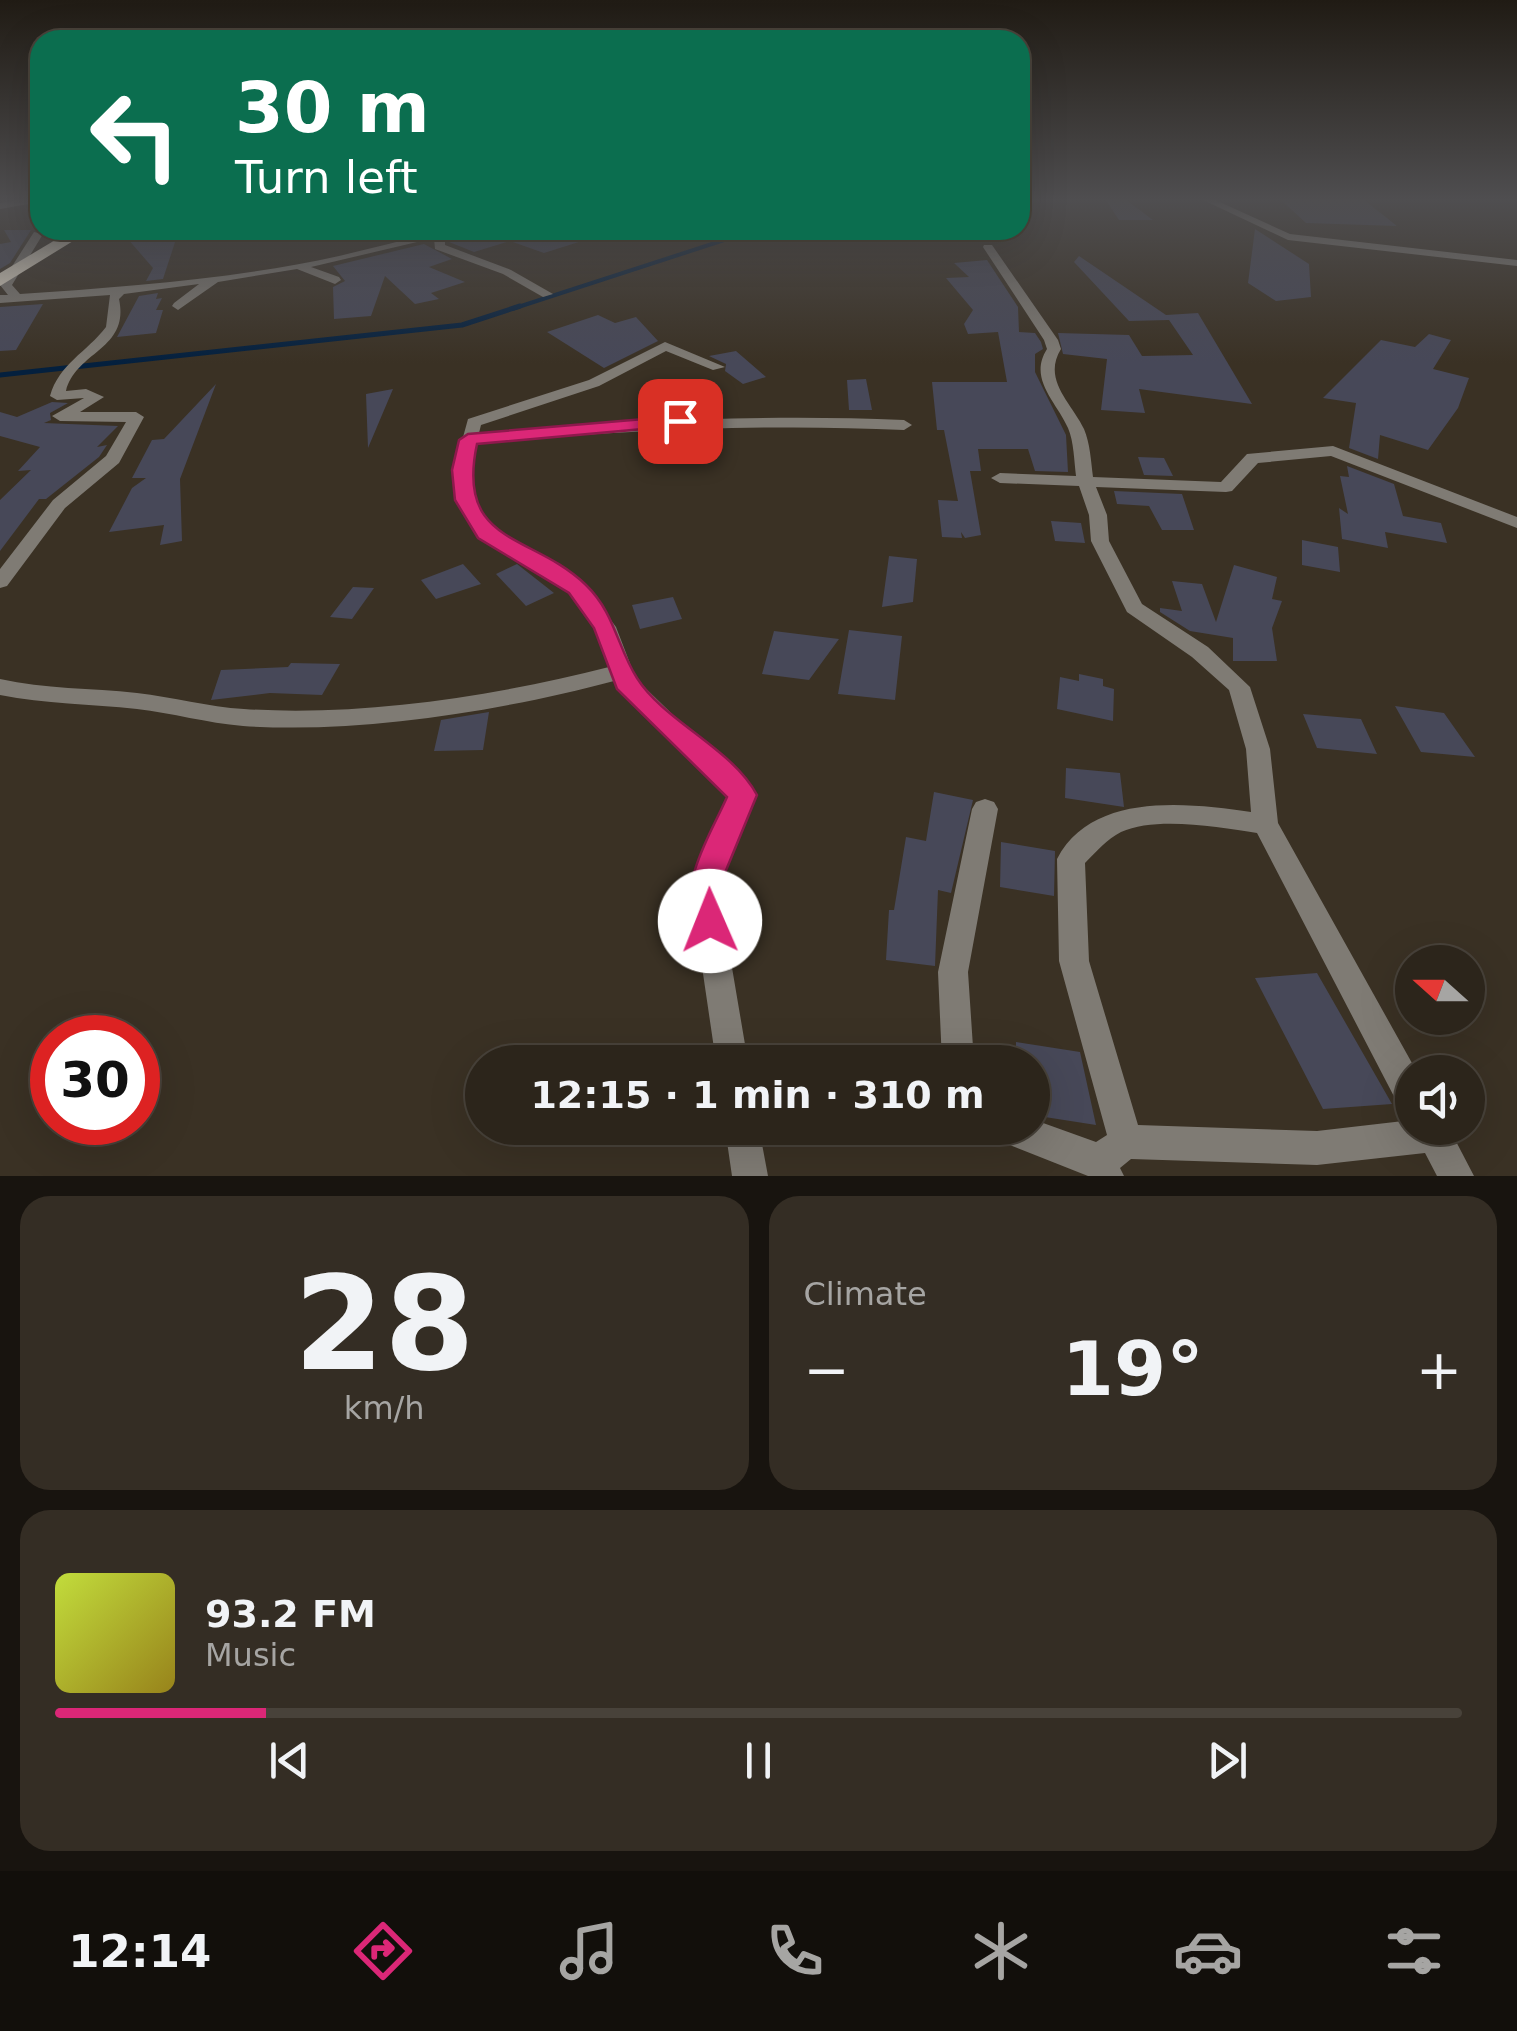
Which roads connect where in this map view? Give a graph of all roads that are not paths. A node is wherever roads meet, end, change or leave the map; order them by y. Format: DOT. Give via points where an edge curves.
graph roads {
  1 [pos="26,254"];
  2 [pos="44,254"];
  3 [pos="361,254"];
  4 [pos="458,254"];
  5 [pos="993,254"];
  6 [pos="1437,254"];
  7 [pos="1517,263"];
  8 [pos="300,267"];
  9 [pos="214,279"];
  10 [pos="335,280"];
  11 [pos="0,281"];
  12 [pos="120,292"];
  13 [pos="547,294"];
  14 [pos="17,298"];
  15 [pos="0,299"];
  16 [pos="178,306"];
  17 [pos="718,367"];
  18 [pos="904,425"];
  19 [pos="468,440"];
  20 [pos="1000,478"];
  21 [pos="1086,483"];
  22 [pos="1517,523"];
  23 [pos="0,582"];
  24 [pos="622,672"];
  25 [pos="0,687"];
  26 [pos="985,810"];
  27 [pos="1264,824"];
  28 [pos="729,1045"];
  29 [pos="957,1045"];
  30 [pos="1395,1065"];
  31 [pos="1395,1136"];
  32 [pos="1050,1141"];
  33 [pos="745,1145"];
  34 [pos="1439,1145"];
  35 [pos="1111,1160"];
  36 [pos="750,1176"];
  37 [pos="1456,1176"];
  1 -- 14 [label="street" via="6,285"];
  2 -- 11 [label="highway"];
  3 -- 8 [label="street"];
  4 -- 13 [label="street"];
  5 -- 21 [label="street" via="1051,340 1048,383 1077,432"];
  6 -- 7 [label="street"];
  8 -- 9 [label="street"];
  8 -- 10 [label="street"];
  9 -- 12 [label="street"];
  9 -- 16 [label="street"];
  12 -- 14 [label="street"];
  12 -- 23 [label="street" via="113,299 114,329 66,374 57,396 96,397 60,416 136,416 113,459 59,504"];
  14 -- 15 [label="street"];
  17 -- 19 [label="street" via="665,346 594,383 474,422"];
  18 -- 19 [label="street" via="680,421"];
  19 -- 24 [label="street" via="465,500 485,534 577,588 606,627"];
  20 -- 21 [label="street"];
  21 -- 22 [label="street" via="1226,487 1254,458 1333,451"];
  21 -- 27 [label="street" via="1100,541 1134,608 1239,687 1258,749"];
  24 -- 25 [label="street" via="496,699 255,718"];
  24 -- 28 [label="street" via="743,795 704,885"];
  26 -- 29 [label="street" via="954,972"];
  27 -- 30 [label="street"];
  27 -- 35 [label="street" via="1191,813 1127,820 1108,825 1071,859 1074,960"];
  31 -- 35 [label="street" via="1316,1148"];
  32 -- 35 [label="street"];
  33 -- 36 [label="street"];
  34 -- 37 [label="street"];
}
